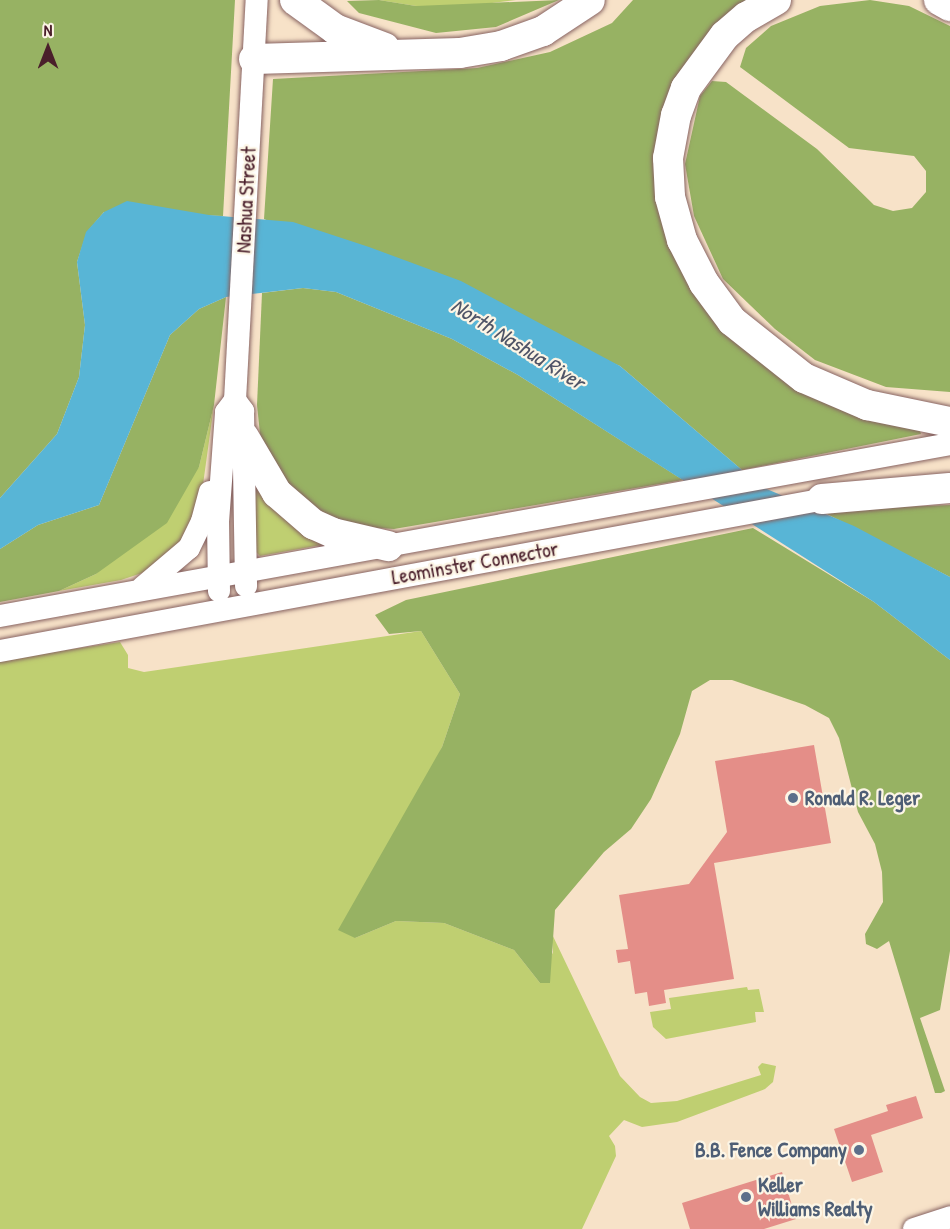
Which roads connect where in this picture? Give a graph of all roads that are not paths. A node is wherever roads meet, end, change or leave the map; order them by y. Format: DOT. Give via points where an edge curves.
graph roads {
  1 [pos="257,0"];
  2 [pos="296,0"];
  3 [pos="590,0"];
  4 [pos="776,0"];
  5 [pos="939,0"];
  6 [pos="950,6"];
  7 [pos="400,53"];
  8 [pos="254,59"];
  9 [pos="230,406"];
  10 [pos="950,422"];
  11 [pos="244,437"];
  12 [pos="950,444"];
  13 [pos="950,475"];
  14 [pos="906,488"];
  15 [pos="950,488"];
  16 [pos="822,500"];
  17 [pos="388,546"];
  18 [pos="244,573"];
  19 [pos="219,577"];
  20 [pos="138,591"];
  21 [pos="247,603"];
  22 [pos="220,608"];
  23 [pos="0,616"];
  24 [pos="0,651"];
  25 [pos="950,1217"];
  26 [pos="914,1229"];
  1 -- 8 [label="main road, Nashua Street"];
  2 -- 7 [label="highway" via="335,29"];
  3 -- 7 [label="highway" via="543,31 501,46 460,53"];
  4 -- 10 [label="highway" via="725,35 686,88 668,158 670,197 682,240 704,283 732,321 804,378 867,405"];
  5 -- 6 [label="highway"];
  7 -- 8 [label="highway"];
  8 -- 9 [label="main road, Nashua Street" via="238,345"];
  9 -- 11 [label="main road, Nashua Street" via="243,411"];
  9 -- 19 [label="main road, Nashua Street" via="218,522"];
  9 -- 20 [label="main road" via="216,436 207,506 196,535 179,559"];
  11 -- 17 [label="highway" via="277,493 312,524 333,534"];
  11 -- 18 [label="main road, Nashua Street"];
  12 -- 17 [label="main road, Leominster Connector"];
  13 -- 14 [label="main road"];
  14 -- 15 [label="highway"];
  14 -- 16 [label="highway"];
  16 -- 21 [label="main road, Leominster Connector"];
  17 -- 18 [label="main road, Leominster Connector"];
  18 -- 19 [label="main road, Leominster Connector"];
  18 -- 21 [label="main road, Nashua Street"];
  19 -- 20 [label="main road, Leominster Connector"];
  19 -- 22 [label="main road, Nashua Street"];
  20 -- 23 [label="main road, Leominster Connector"];
  21 -- 22 [label="main road, Leominster Connector"];
  22 -- 24 [label="main road, Leominster Connector"];
  25 -- 26 [label="main road"];
}
